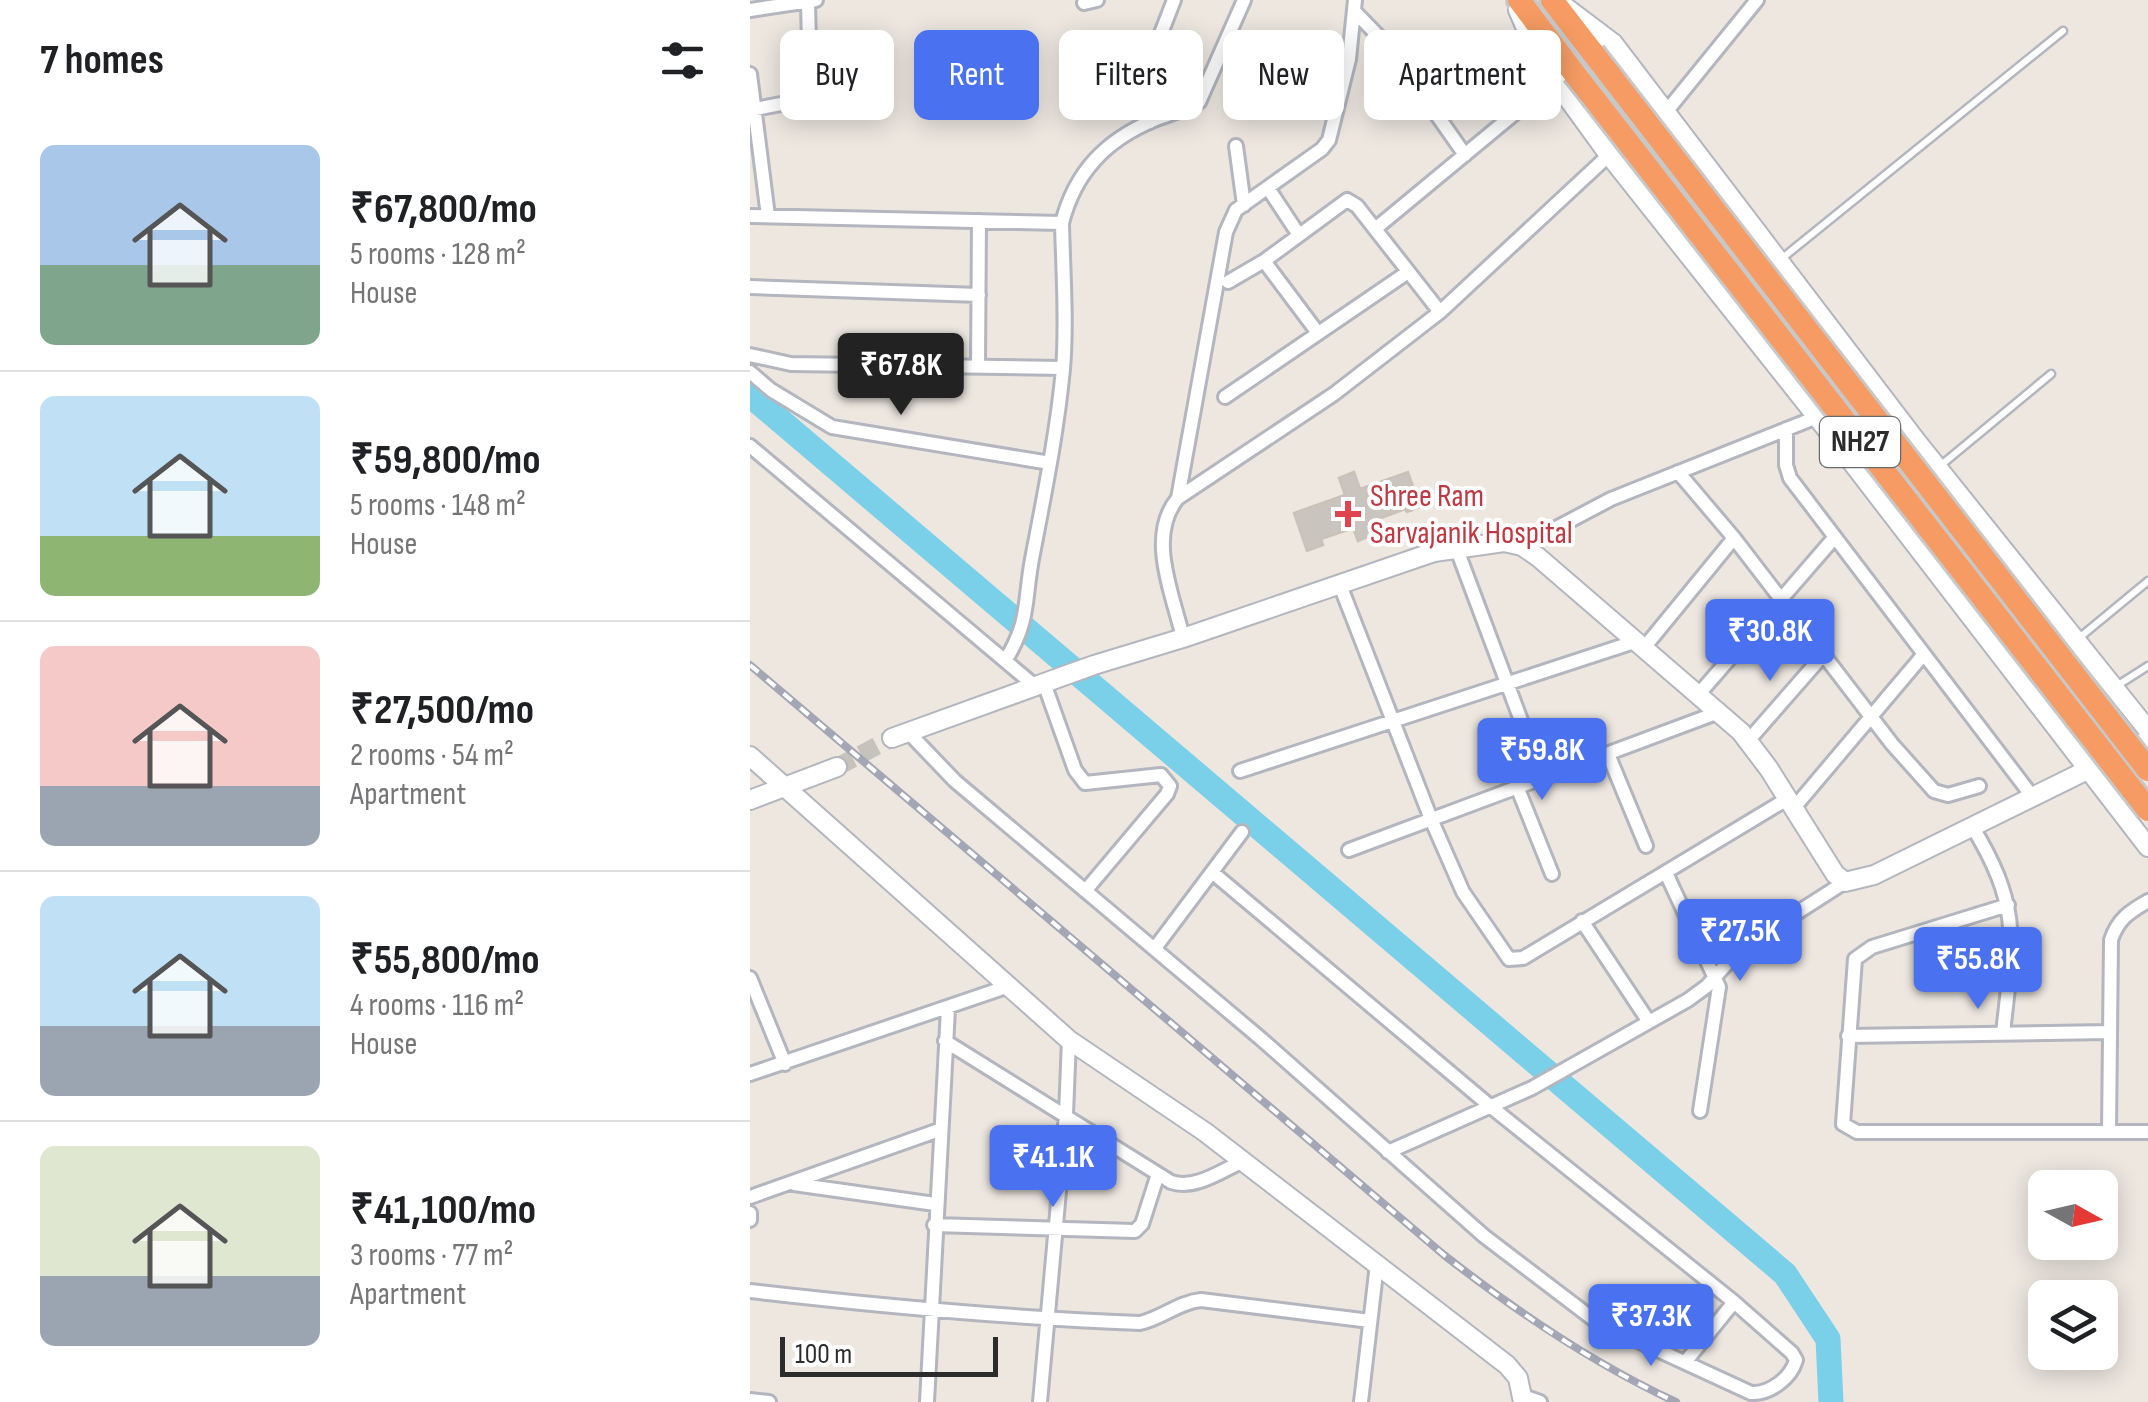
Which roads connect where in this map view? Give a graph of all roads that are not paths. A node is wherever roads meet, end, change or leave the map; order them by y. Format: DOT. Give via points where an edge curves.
graph roads {
  1 [pos="816,0"];
  2 [pos="1174,0"];
  3 [pos="1244,0"];
  4 [pos="1517,0"];
  5 [pos="1554,0"];
  6 [pos="1758,0"];
  7 [pos="808,1"];
  8 [pos="1356,4"];
  9 [pos="750,10"];
  10 [pos="2063,32"];
  11 [pos="750,74"];
  12 [pos="1565,77"];
  13 [pos="752,110"];
  14 [pos="1666,112"];
  15 [pos="1150,122"];
  16 [pos="1236,146"];
  17 [pos="1465,155"];
  18 [pos="1609,155"];
  19 [pos="1268,188"];
  20 [pos="1244,204"];
  21 [pos="750,216"];
  22 [pos="768,216"];
  23 [pos="979,221"];
  24 [pos="1062,224"];
  25 [pos="1375,229"];
  26 [pos="1299,235"];
  27 [pos="1264,261"];
  28 [pos="1779,261"];
  29 [pos="1408,272"];
  30 [pos="1228,282"];
  31 [pos="750,287"];
  32 [pos="979,295"];
  33 [pos="1440,312"];
  34 [pos="1318,333"];
  35 [pos="750,355"];
  36 [pos="978,366"];
  37 [pos="1063,368"];
  38 [pos="750,372"];
  39 [pos="2051,374"];
  40 [pos="1225,397"];
  41 [pos="1817,417"];
  42 [pos="1786,429"];
  43 [pos="750,446"];
  44 [pos="1050,464"];
  45 [pos="1938,467"];
  46 [pos="1678,472"];
  47 [pos="1178,498"];
  48 [pos="1734,538"];
  49 [pos="1834,538"];
  50 [pos="1522,546"];
  51 [pos="1456,547"];
  52 [pos="2148,581"];
  53 [pos="1340,585"];
  54 [pos="1780,598"];
  55 [pos="1183,638"];
  56 [pos="2078,639"];
  57 [pos="1638,645"];
  58 [pos="1824,654"];
  59 [pos="1924,654"];
  60 [pos="1005,661"];
  61 [pos="2148,666"];
  62 [pos="1046,682"];
  63 [pos="1506,683"];
  64 [pos="2115,687"];
  65 [pos="1698,695"];
  66 [pos="1718,712"];
  67 [pos="1870,715"];
  68 [pos="1392,720"];
  69 [pos="2148,730"];
  70 [pos="900,735"];
  71 [pos="2148,740"];
  72 [pos="1748,741"];
  73 [pos="1608,754"];
  74 [pos="750,756"];
  75 [pos="837,767"];
  76 [pos="2089,768"];
  77 [pos="2148,770"];
  78 [pos="1240,771"];
  79 [pos="1544,780"];
  80 [pos="1979,786"];
  81 [pos="787,787"];
  82 [pos="1518,789"];
  83 [pos="2032,796"];
  84 [pos="750,800"];
  85 [pos="1790,804"];
  86 [pos="2148,810"];
  87 [pos="1431,819"];
  88 [pos="1972,826"];
  89 [pos="1242,832"];
  90 [pos="1646,846"];
  91 [pos="2148,847"];
  92 [pos="1348,850"];
  93 [pos="1212,872"];
  94 [pos="1666,873"];
  95 [pos="1552,874"];
  96 [pos="1846,882"];
  97 [pos="1086,890"];
  98 [pos="2148,901"];
  99 [pos="2008,905"];
  100 [pos="1582,921"];
  101 [pos="1155,948"];
  102 [pos="1716,976"];
  103 [pos="750,978"];
  104 [pos="1009,986"];
  105 [pos="948,1009"];
  106 [pos="1649,1022"];
  107 [pos="2110,1032"];
  108 [pos="2003,1033"];
  109 [pos="1848,1036"];
  110 [pos="1069,1040"];
  111 [pos="945,1041"];
  112 [pos="785,1064"];
  113 [pos="750,1074"];
  114 [pos="1490,1106"];
  115 [pos="1700,1111"];
  116 [pos="1066,1114"];
  117 [pos="939,1130"];
  118 [pos="2109,1131"];
  119 [pos="2148,1132"];
  120 [pos="1388,1152"];
  121 [pos="1243,1161"];
  122 [pos="1158,1174"];
  123 [pos="788,1183"];
  124 [pos="750,1197"];
  125 [pos="935,1204"];
  126 [pos="934,1225"];
  127 [pos="1054,1231"];
  128 [pos="1377,1264"];
  129 [pos="750,1291"];
  130 [pos="1734,1302"];
  131 [pos="930,1312"];
  132 [pos="1046,1320"];
  133 [pos="1370,1320"];
  134 [pos="1686,1361"];
  135 [pos="750,1400"];
  136 [pos="1529,1400"];
  137 [pos="769,1402"];
  138 [pos="927,1402"];
  139 [pos="1040,1402"];
  140 [pos="1362,1402"];
  1 -- 7 [label="street"];
  2 -- 15 [label="street" via="1146,72"];
  3 -- 15 [label="street" via="1198,102"];
  4 -- 12 [label="highway, NH27"];
  5 -- 14 [label="street" via="1612,43"];
  5 -- 77 [label="highway, NH27, bridge"];
  6 -- 14 [label="street"];
  7 -- 9 [label="street"];
  7 -- 13 [label="street" via="810,92 802,100"];
  8 -- 17 [label="street"];
  8 -- 19 [label="street" via="1328,140"];
  10 -- 28 [label="lane"];
  11 -- 13 [label="street"];
  12 -- 17 [label="street"];
  12 -- 18 [label="street"];
  12 -- 86 [label="highway, NH27, bridge"];
  13 -- 22 [label="street"];
  14 -- 28 [label="street"];
  15 -- 24 [label="street" via="1102,150"];
  16 -- 20 [label="street"];
  17 -- 25 [label="street"];
  18 -- 33 [label="street"];
  18 -- 41 [label="street"];
  19 -- 20 [label="street"];
  19 -- 26 [label="street"];
  20 -- 47 [label="street" via="1226,232"];
  21 -- 22 [label="street"];
  22 -- 23 [label="street"];
  23 -- 24 [label="street"];
  23 -- 32 [label="street"];
  24 -- 37 [label="street"];
  25 -- 26 [label="street" via="1347,200"];
  25 -- 29 [label="street"];
  26 -- 27 [label="street"];
  27 -- 30 [label="street"];
  27 -- 34 [label="street"];
  28 -- 45 [label="street"];
  29 -- 33 [label="street"];
  29 -- 34 [label="street"];
  31 -- 32 [label="street"];
  32 -- 36 [label="street"];
  33 -- 47 [label="street" via="1334,394"];
  34 -- 40 [label="street"];
  35 -- 36 [label="street" via="791,364"];
  36 -- 37 [label="street"];
  37 -- 44 [label="street"];
  38 -- 44 [label="street" via="832,427"];
  39 -- 45 [label="lane"];
  41 -- 42 [label="street"];
  41 -- 76 [label="street"];
  42 -- 46 [label="street"];
  42 -- 49 [label="street" via="1790,478"];
  43 -- 60 [label="street"];
  44 -- 60 [label="street" via="1028,608"];
  45 -- 56 [label="street"];
  46 -- 48 [label="street"];
  46 -- 50 [label="street"];
  47 -- 55 [label="street" via="1162,532"];
  48 -- 54 [label="street"];
  48 -- 57 [label="street"];
  49 -- 54 [label="street"];
  49 -- 59 [label="street"];
  50 -- 51 [label="street"];
  50 -- 57 [label="street"];
  51 -- 53 [label="street"];
  51 -- 63 [label="street"];
  52 -- 56 [label="lane"];
  53 -- 55 [label="street"];
  53 -- 68 [label="street"];
  54 -- 58 [label="street"];
  54 -- 65 [label="street"];
  55 -- 62 [label="street"];
  56 -- 64 [label="street"];
  57 -- 63 [label="street"];
  57 -- 65 [label="street"];
  58 -- 67 [label="street"];
  58 -- 72 [label="street"];
  59 -- 67 [label="street"];
  59 -- 83 [label="street"];
  60 -- 62 [label="street"];
  61 -- 64 [label="lane"];
  62 -- 70 [label="street"];
  62 -- 97 [label="street" via="1085,783 1162,775 1170,786"];
  63 -- 68 [label="street"];
  63 -- 79 [label="street"];
  64 -- 69 [label="street"];
  65 -- 66 [label="street"];
  66 -- 72 [label="street"];
  66 -- 73 [label="street"];
  67 -- 80 [label="street" via="1937,794"];
  67 -- 85 [label="street"];
  68 -- 78 [label="street"];
  68 -- 87 [label="street"];
  70 -- 97 [label="street"];
  71 -- 76 [label="street"];
  72 -- 85 [label="street"];
  73 -- 79 [label="street"];
  73 -- 90 [label="street"];
  74 -- 81 [label="street"];
  75 -- 81 [label="street"];
  76 -- 83 [label="street"];
  76 -- 91 [label="street"];
  79 -- 82 [label="street"];
  81 -- 84 [label="street"];
  81 -- 104 [label="street"];
  82 -- 87 [label="street"];
  82 -- 95 [label="street"];
  83 -- 88 [label="street"];
  85 -- 94 [label="street"];
  85 -- 96 [label="street"];
  87 -- 92 [label="street"];
  87 -- 100 [label="street" via="1473,910 1509,959 1523,958"];
  88 -- 96 [label="street"];
  88 -- 99 [label="street"];
  89 -- 93 [label="street"];
  93 -- 101 [label="street"];
  93 -- 114 [label="street"];
  94 -- 100 [label="street"];
  94 -- 102 [label="street"];
  96 -- 102 [label="street" via="1738,950"];
  97 -- 101 [label="street"];
  98 -- 107 [label="street" via="2116,924"];
  99 -- 108 [label="street" via="2012,945"];
  99 -- 109 [label="street" via="1860,953 1852,967"];
  100 -- 106 [label="street"];
  101 -- 120 [label="street"];
  102 -- 106 [label="street"];
  102 -- 115 [label="street" via="1719,996"];
  103 -- 112 [label="street"];
  104 -- 105 [label="street"];
  104 -- 110 [label="street"];
  105 -- 111 [label="street"];
  105 -- 112 [label="street"];
  106 -- 114 [label="street"];
  107 -- 108 [label="street"];
  107 -- 118 [label="street"];
  108 -- 109 [label="street"];
  109 -- 118 [label="street" via="1842,1111 1848,1129"];
  110 -- 116 [label="street"];
  110 -- 121 [label="street"];
  111 -- 116 [label="street"];
  111 -- 117 [label="street"];
  112 -- 113 [label="street"];
  114 -- 120 [label="street"];
  114 -- 130 [label="street"];
  116 -- 122 [label="street"];
  116 -- 127 [label="street"];
  117 -- 123 [label="street"];
  117 -- 125 [label="street"];
  118 -- 119 [label="street"];
  120 -- 134 [label="street" via="1584,1313"];
  121 -- 122 [label="street" via="1182,1186"];
  121 -- 128 [label="street"];
  122 -- 127 [label="street" via="1135,1231"];
  123 -- 124 [label="street"];
  123 -- 125 [label="street"];
  125 -- 126 [label="street"];
  126 -- 127 [label="street"];
  126 -- 131 [label="street"];
  127 -- 132 [label="street"];
  128 -- 133 [label="street"];
  128 -- 136 [label="street" via="1507,1365"];
  129 -- 131 [label="street"];
  130 -- 134 [label="street"];
  130 -- 134 [label="street" via="1792,1353 1793,1369 1770,1390 1751,1394"];
  131 -- 132 [label="street"];
  131 -- 138 [label="street"];
  132 -- 133 [label="street" via="1140,1323 1201,1300"];
  132 -- 139 [label="street"];
  133 -- 140 [label="street"];
  135 -- 137 [label="street"];
}
